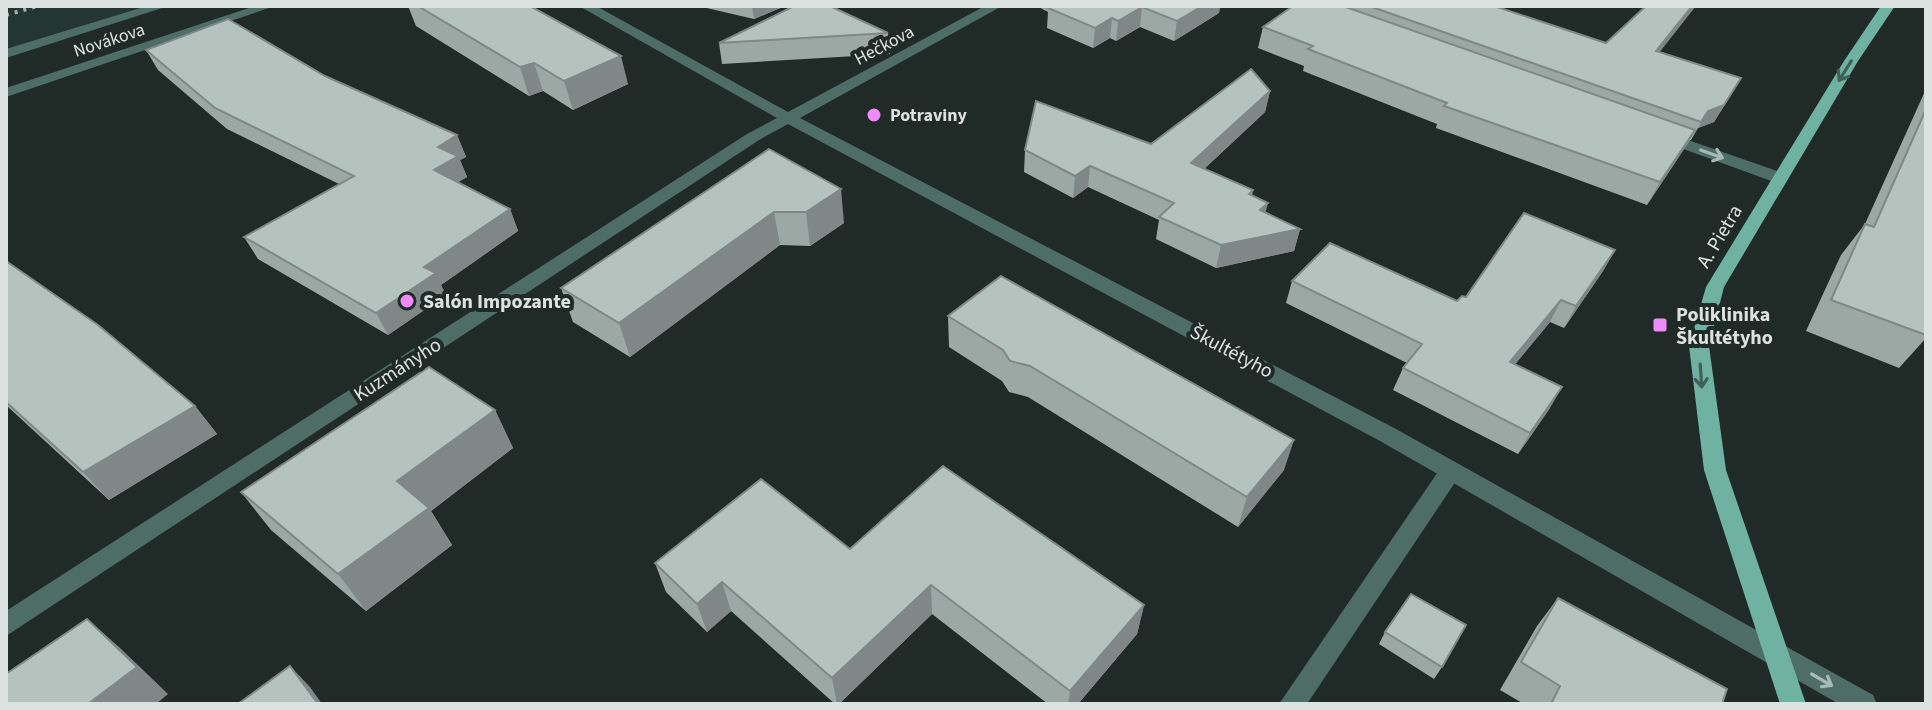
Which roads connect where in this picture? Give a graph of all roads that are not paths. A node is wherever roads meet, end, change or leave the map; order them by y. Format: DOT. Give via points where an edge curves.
graph roads {
  1 [pos="161,6"];
  2 [pos="268,6"];
  3 [pos="995,6"];
  4 [pos="1888,6"];
  5 [pos="587,8"];
  6 [pos="6,54"];
  7 [pos="6,93"];
  8 [pos="791,116"];
  9 [pos="1642,129"];
  10 [pos="1780,178"];
  11 [pos="1450,472"];
  12 [pos="6,625"];
  13 [pos="1779,655"];
  14 [pos="1292,704"];
  15 [pos="1793,704"];
  16 [pos="1864,704"];
  1 -- 6 [label="street"];
  2 -- 7 [label="street, Novákova"];
  3 -- 8 [label="street, Hečkova"];
  4 -- 10 [label="main road, A. Pietra, one-way"];
  5 -- 8 [label="street, Škultétyho"];
  8 -- 11 [label="street, Škultétyho"];
  8 -- 12 [label="street, Kuzmányho"];
  9 -- 10 [label="street, one-way"];
  10 -- 13 [label="main road, A. Pietra, one-way" via="1715,287 1699,346 1715,470"];
  11 -- 13 [label="street, Škultétyho"];
  11 -- 14 [label="street"];
  13 -- 15 [label="main road, A. Pietra"];
  13 -- 16 [label="street, Škultétyho, one-way"];
}
